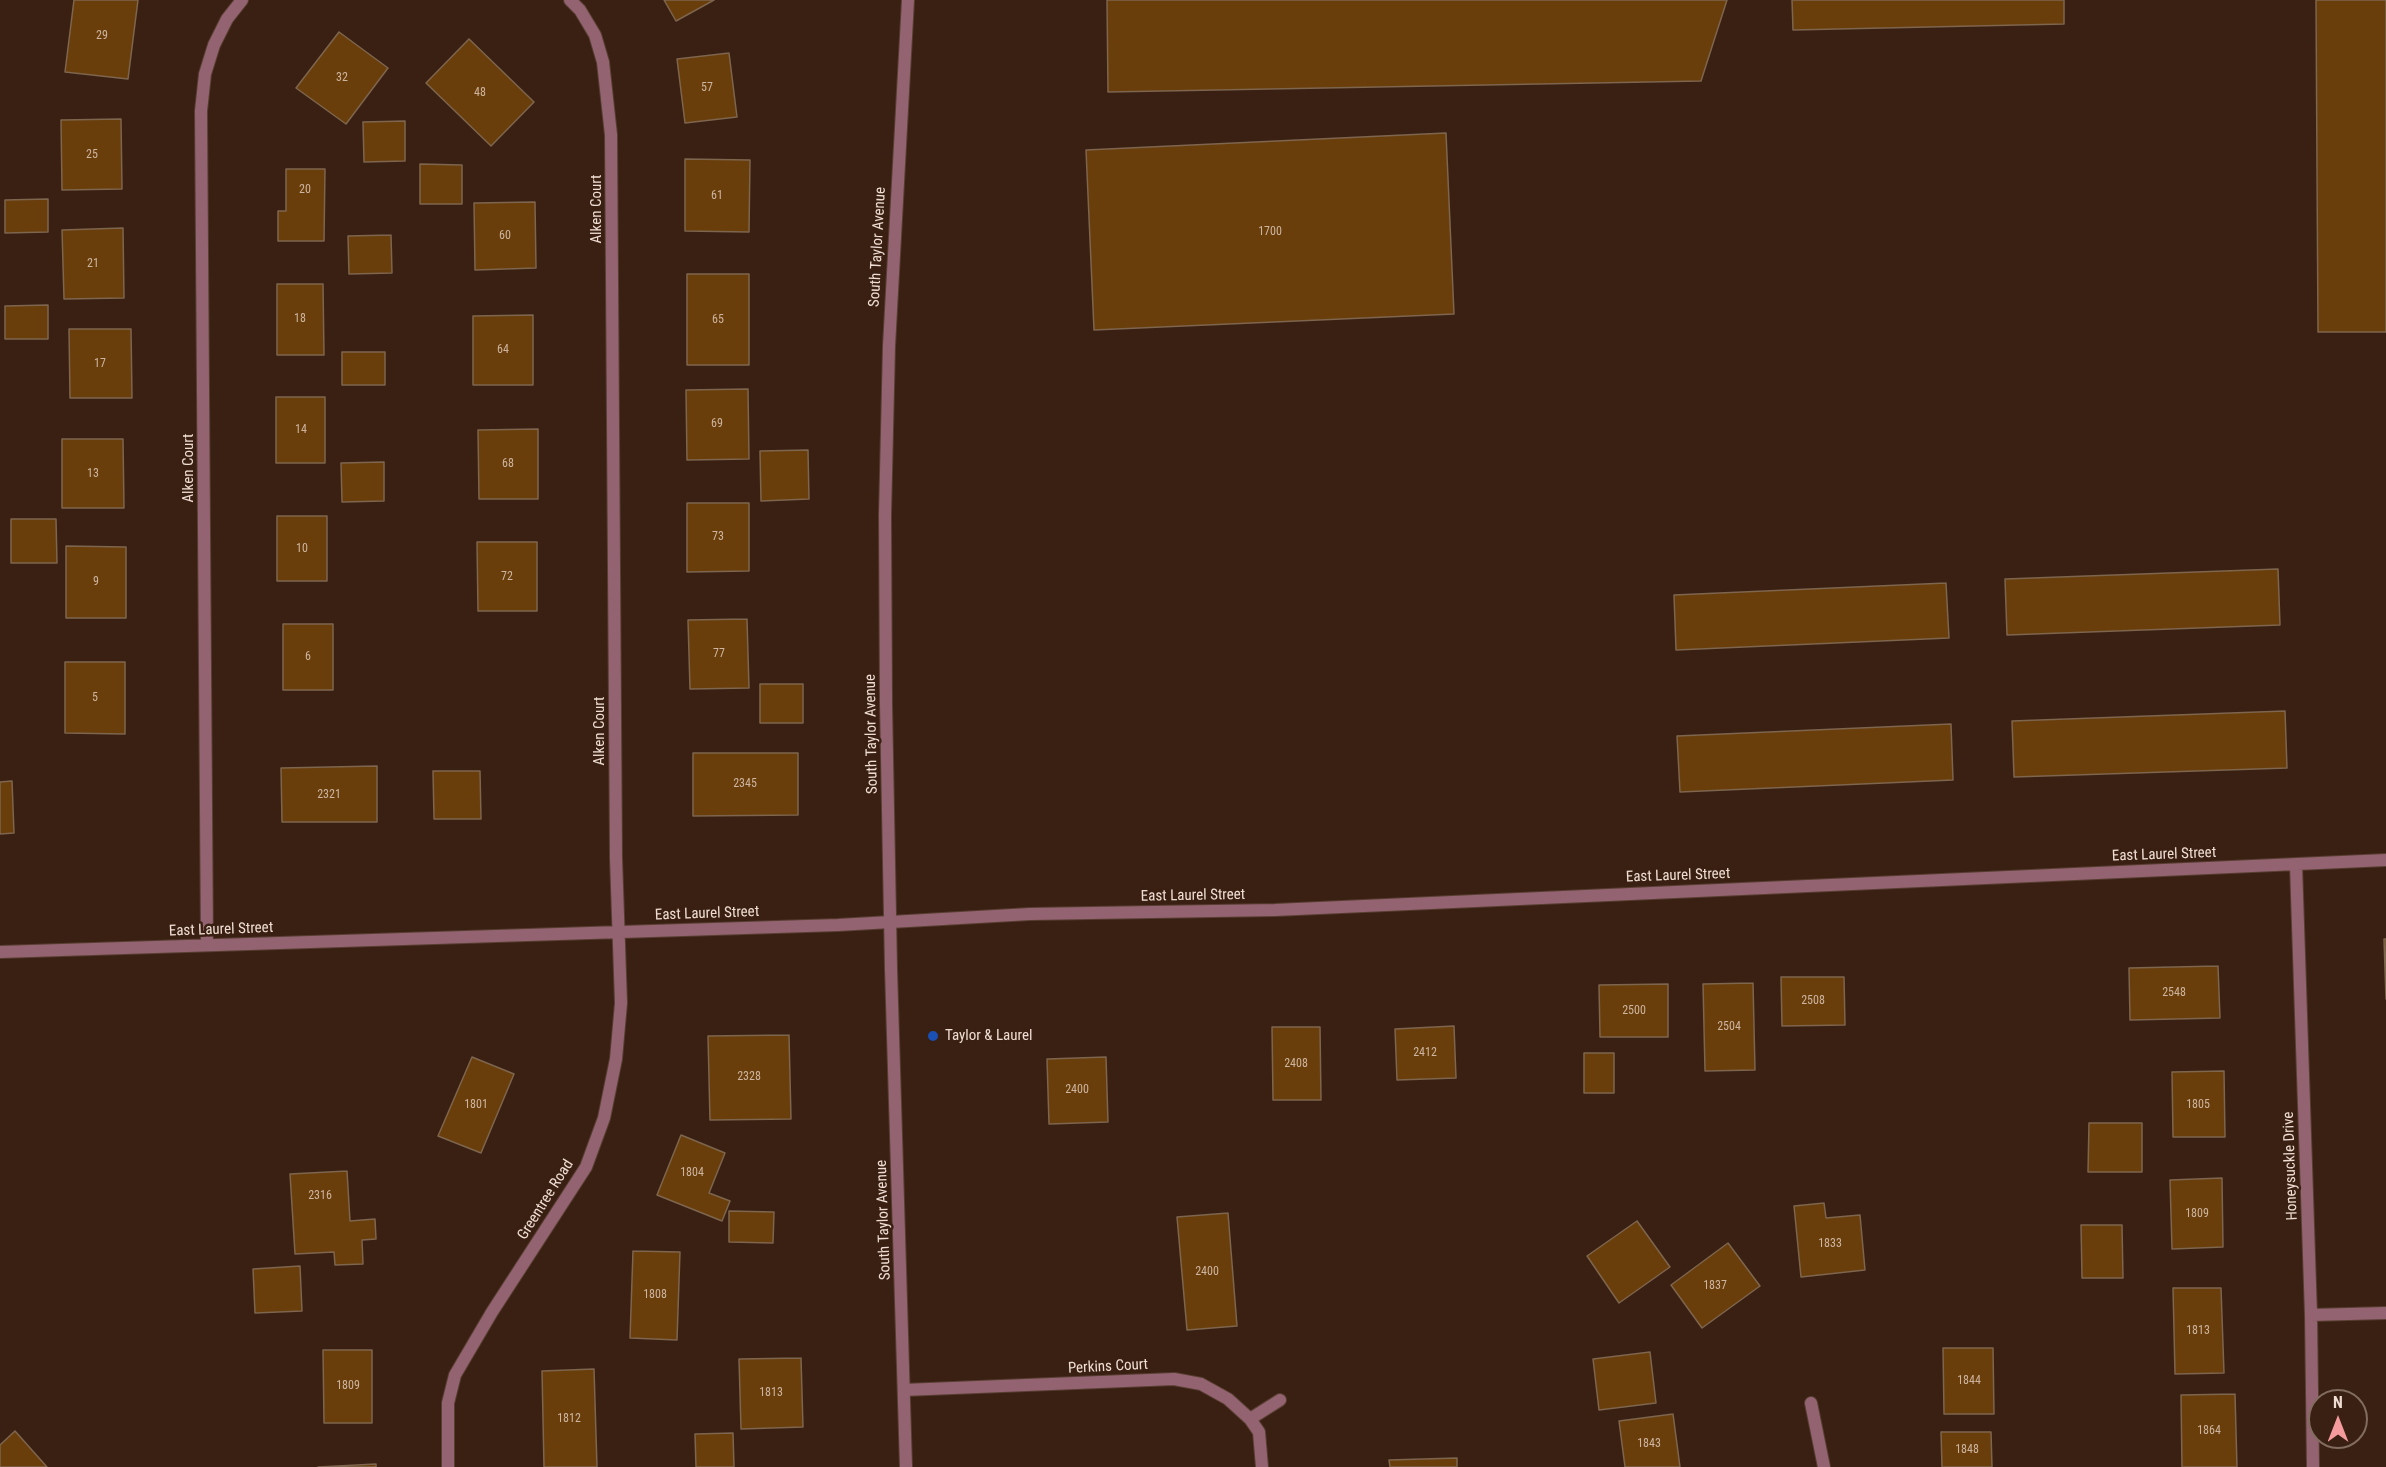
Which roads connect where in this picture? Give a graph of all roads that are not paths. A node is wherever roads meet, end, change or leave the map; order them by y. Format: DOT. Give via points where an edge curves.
graph roads {
  1 [pos="243,0"];
  2 [pos="570,0"];
  3 [pos="908,0"];
  4 [pos="2386,860"];
  5 [pos="2296,865"];
  6 [pos="891,921"];
  7 [pos="619,932"];
  8 [pos="207,945"];
  9 [pos="0,952"];
  10 [pos="2386,1312"];
  11 [pos="2311,1315"];
  12 [pos="904,1390"];
  13 [pos="1280,1400"];
  14 [pos="1811,1403"];
  15 [pos="1250,1419"];
  16 [pos="448,1467"];
  17 [pos="906,1467"];
  18 [pos="1262,1467"];
  19 [pos="1824,1467"];
  20 [pos="2313,1467"];
  1 -- 8 [label="street, Alken Court" via="227,19 214,45 205,74 201,111"];
  2 -- 7 [label="street, Alken Court" via="595,35 603,62 611,135"];
  3 -- 6 [label="street, South Taylor Avenue" via="889,334 885,515"];
  4 -- 5 [label="street, East Laurel Street"];
  5 -- 6 [label="street, East Laurel Street" via="1275,910 1030,914"];
  5 -- 11 [label="street, Honeysuckle Drive"];
  6 -- 7 [label="street, East Laurel Street"];
  6 -- 12 [label="street, South Taylor Avenue"];
  7 -- 8 [label="street, East Laurel Street"];
  7 -- 16 [label="street, Greentree Road" via="621,1003 616,1059 604,1118 586,1167 454,1375 448,1403"];
  8 -- 9 [label="street, East Laurel Street"];
  10 -- 11 [label="street"];
  11 -- 20 [label="street, Honeysuckle Drive"];
  12 -- 15 [label="street, Perkins Court" via="1174,1379 1201,1384 1228,1399"];
  12 -- 17 [label="street, South Taylor Avenue"];
  13 -- 15 [label="street"];
  14 -- 19 [label="street"];
  15 -- 18 [label="street, Perkins Court" via="1259,1432"];
}
